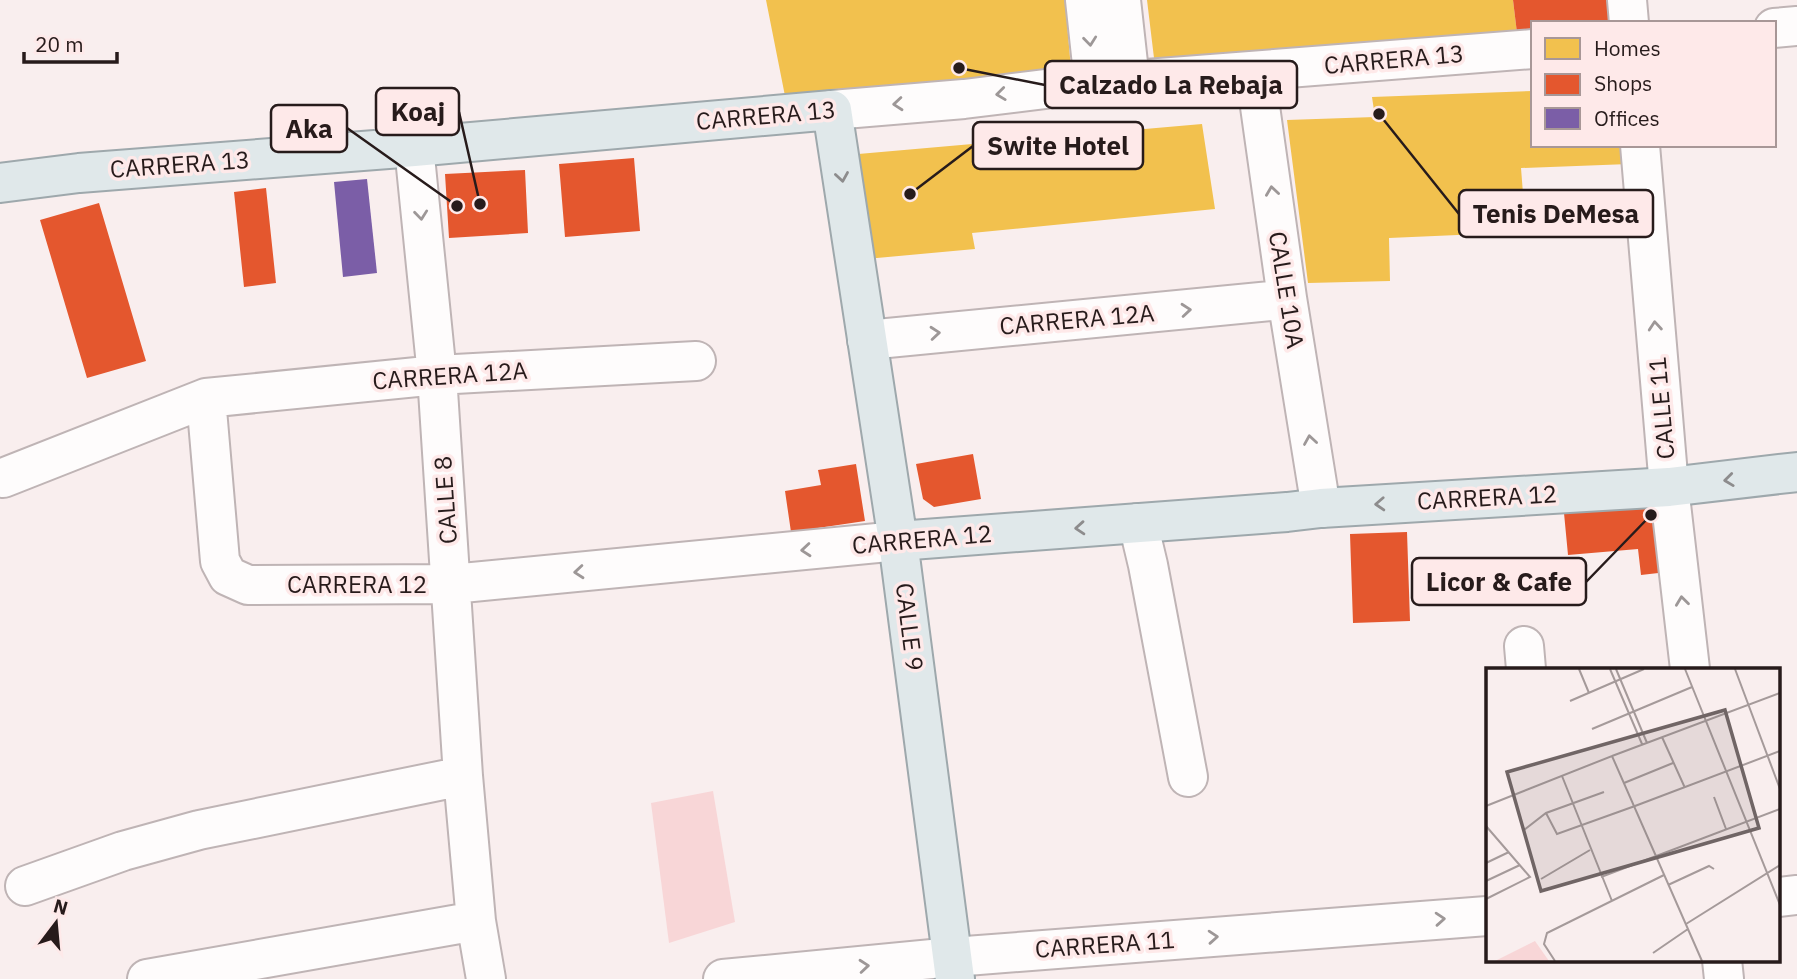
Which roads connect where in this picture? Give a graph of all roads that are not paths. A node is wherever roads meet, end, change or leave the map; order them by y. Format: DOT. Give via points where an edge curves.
graph roads {
  1 [pos="1085,0"];
  2 [pos="1121,0"];
  3 [pos="1627,0"];
  4 [pos="1629,21"];
  5 [pos="1797,26"];
  6 [pos="1776,27"];
  7 [pos="1531,48"];
  8 [pos="1255,71"];
  9 [pos="1112,82"];
  10 [pos="832,110"];
  11 [pos="414,147"];
  12 [pos="1640,147"];
  13 [pos="0,183"];
  14 [pos="1287,298"];
  15 [pos="867,340"];
  16 [pos="696,361"];
  17 [pos="437,375"];
  18 [pos="206,398"];
  19 [pos="1797,472"];
  20 [pos="3,478"];
  21 [pos="1669,487"];
  22 [pos="1321,508"];
  23 [pos="1138,523"];
  24 [pos="898,541"];
  25 [pos="452,584"];
  26 [pos="1690,668"];
  27 [pos="463,776"];
  28 [pos="1188,777"];
  29 [pos="24,886"];
  30 [pos="1486,916"];
  31 [pos="476,921"];
  32 [pos="954,968"];
  33 [pos="147,979"];
  34 [pos="486,979"];
  35 [pos="723,979"];
  1 -- 9 [label="street, one-way"];
  2 -- 9 [label="street"];
  3 -- 4 [label="street"];
  5 -- 6 [label="street"];
  7 -- 8 [label="street, CARRERA 13"];
  8 -- 9 [label="street, CARRERA 13"];
  14 -- 8 [label="street, CALLE 10A, one-way"];
  9 -- 10 [label="street, CARRERA 13, one-way"];
  10 -- 11 [label="main road, CARRERA 13"];
  10 -- 15 [label="main road, CALLE 9, one-way"];
  11 -- 13 [label="main road, CARRERA 13"];
  11 -- 17 [label="street, CALLE 8, one-way"];
  21 -- 12 [label="street, CALLE 11, one-way"];
  15 -- 14 [label="street, CARRERA 12A, one-way"];
  22 -- 14 [label="street, CALLE 10A, one-way"];
  15 -- 24 [label="main road, CALLE 9"];
  16 -- 17 [label="street, CARRERA 12A"];
  17 -- 18 [label="street, CARRERA 12A"];
  17 -- 25 [label="street, CALLE 8"];
  18 -- 20 [label="street, CARRERA 12A"];
  18 -- 25 [label="street, CARRERA 12" via="220,561 228,576 248,585"];
  19 -- 21 [label="main road, CARRERA 12, one-way"];
  21 -- 22 [label="main road, CARRERA 12, one-way"];
  26 -- 21 [label="street, CALLE 11, one-way"];
  22 -- 23 [label="main road, CARRERA 12"];
  23 -- 24 [label="main road, CARRERA 12, one-way"];
  23 -- 28 [label="street"];
  24 -- 25 [label="street, CARRERA 12, one-way"];
  24 -- 32 [label="main road, CALLE 9"];
  25 -- 27 [label="street, CALLE 8"];
  27 -- 29 [label="street" via="199,830 123,850"];
  27 -- 31 [label="street, CALLE 8"];
  32 -- 30 [label="street, CARRERA 11, one-way"];
  31 -- 33 [label="street"];
  31 -- 34 [label="street, CALLE 8"];
  35 -- 32 [label="street, CARRERA 11, one-way"];
}
